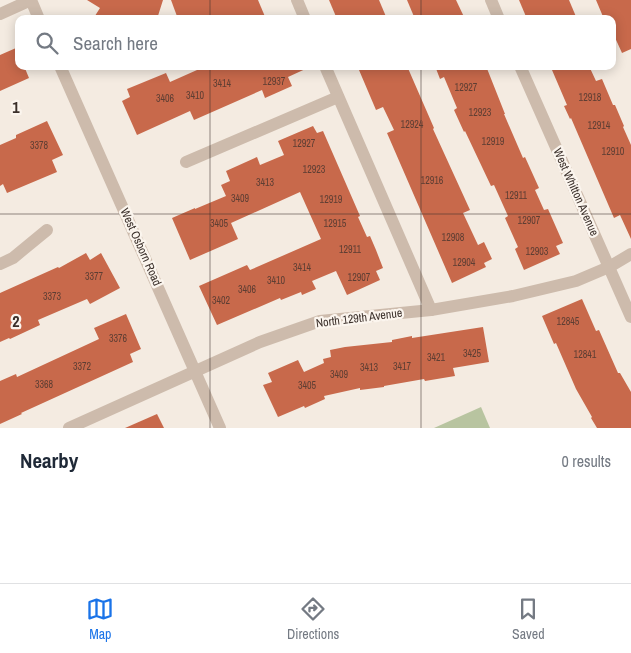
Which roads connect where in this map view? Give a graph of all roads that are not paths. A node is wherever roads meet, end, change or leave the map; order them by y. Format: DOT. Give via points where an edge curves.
graph roads {
  1 [pos="31,0"];
  2 [pos="297,0"];
  3 [pos="491,0"];
  4 [pos="0,14"];
  5 [pos="37,15"];
  6 [pos="303,15"];
  7 [pos="498,15"];
  8 [pos="62,70"];
  9 [pos="327,70"];
  10 [pos="522,70"];
  11 [pos="338,96"];
  12 [pos="186,162"];
  13 [pos="47,230"];
  14 [pos="631,254"];
  15 [pos="0,264"];
  16 [pos="609,268"];
  17 [pos="431,310"];
  18 [pos="631,317"];
  19 [pos="195,371"];
  20 [pos="87,424"];
  21 [pos="69,428"];
  22 [pos="220,428"];
  1 -- 4 [label="street"];
  1 -- 5 [label="street"];
  2 -- 6 [label="street"];
  3 -- 7 [label="street"];
  8 -- 19 [label="street, West Osborn Road"];
  9 -- 11 [label="street"];
  10 -- 16 [label="street, West Whitton Avenue"];
  11 -- 12 [label="street"];
  11 -- 17 [label="street"];
  13 -- 15 [label="street" via="13,258"];
  14 -- 16 [label="street, North 129th Avenue"];
  16 -- 17 [label="street, North 129th Avenue" via="576,281 513,296"];
  16 -- 18 [label="street, West Whitton Avenue"];
  17 -- 19 [label="street, North 129th Avenue" via="320,321 260,342"];
  19 -- 20 [label="street, North 129th Avenue"];
  19 -- 22 [label="street, West Osborn Road"];
  20 -- 21 [label="street, North 129th Avenue"];
}
